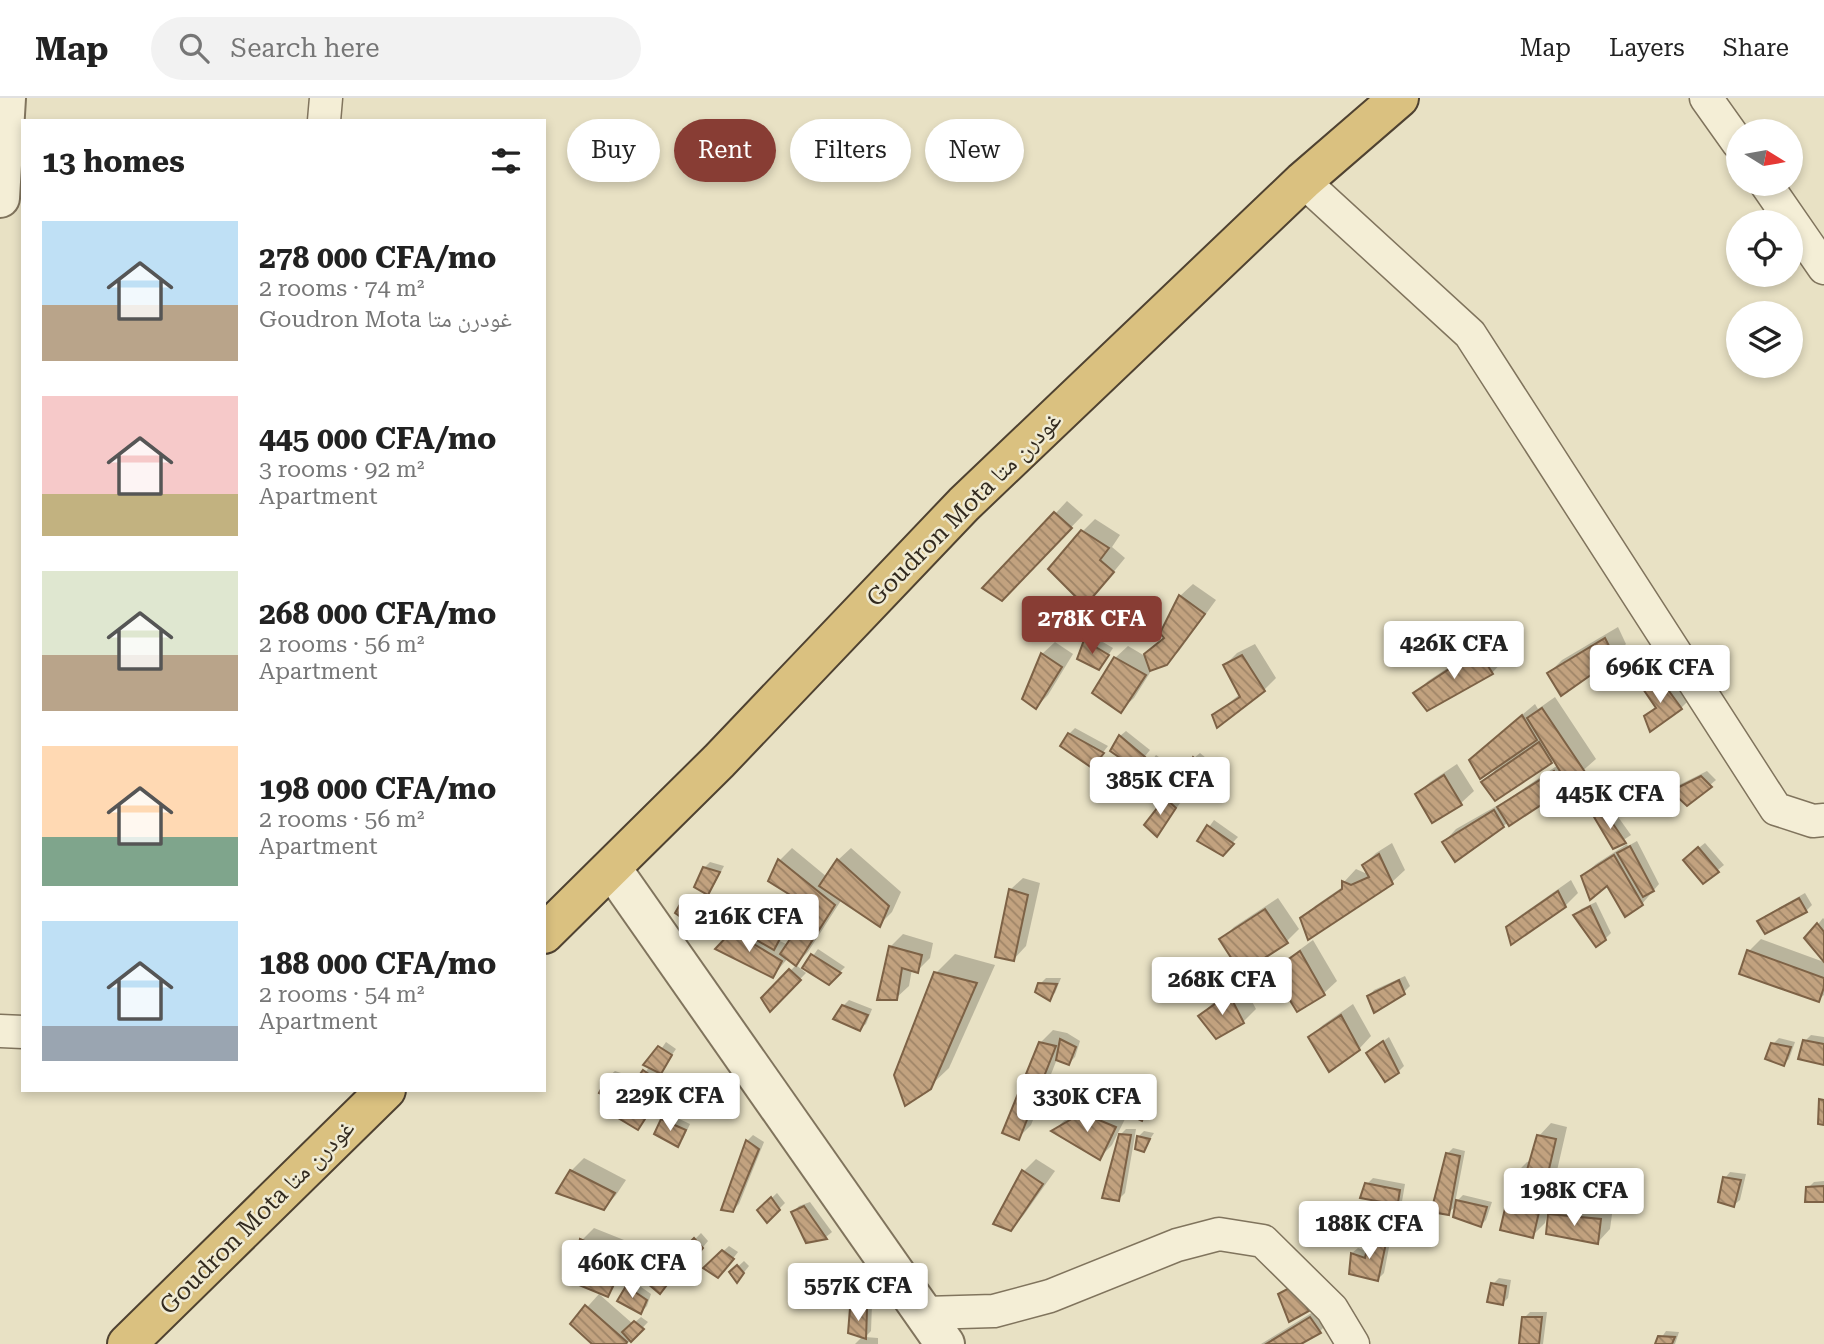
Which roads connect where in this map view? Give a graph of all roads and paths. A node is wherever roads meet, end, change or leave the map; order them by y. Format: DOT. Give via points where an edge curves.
graph roads {
  1 [pos="6,98"];
  2 [pos="326,98"];
  3 [pos="1399,98"];
  4 [pos="1706,98"];
  5 [pos="324,119"];
  6 [pos="1726,127"];
  7 [pos="1303,181"];
  8 [pos="1774,196"];
  9 [pos="0,198"];
  10 [pos="1824,268"];
  11 [pos="1824,820"];
  12 [pos="611,869"];
  13 [pos="546,932"];
  14 [pos="0,1031"];
  15 [pos="21,1032"];
  16 [pos="376,1094"];
  17 [pos="935,1328"];
  18 [pos="127,1344"];
  19 [pos="1353,1344"];
  1 -- 9 [label="street"];
  2 -- 5 [label="street"];
  3 -- 7 [label="highway, Goudron Mota غودرن متا"];
  4 -- 6 [label="street"];
  7 -- 11 [label="street" via="1470,334 1776,809"];
  7 -- 12 [label="highway, Goudron Mota غودرن متا" via="964,504"];
  8 -- 10 [label="street"];
  12 -- 13 [label="highway, Goudron Mota غودرن متا"];
  12 -- 17 [label="street"];
  14 -- 15 [label="street"];
  16 -- 18 [label="highway, Goudron Mota غودرن متا"];
  17 -- 19 [label="street" via="1050,1296 1177,1245 1219,1234 1263,1241 1332,1309"];
}
